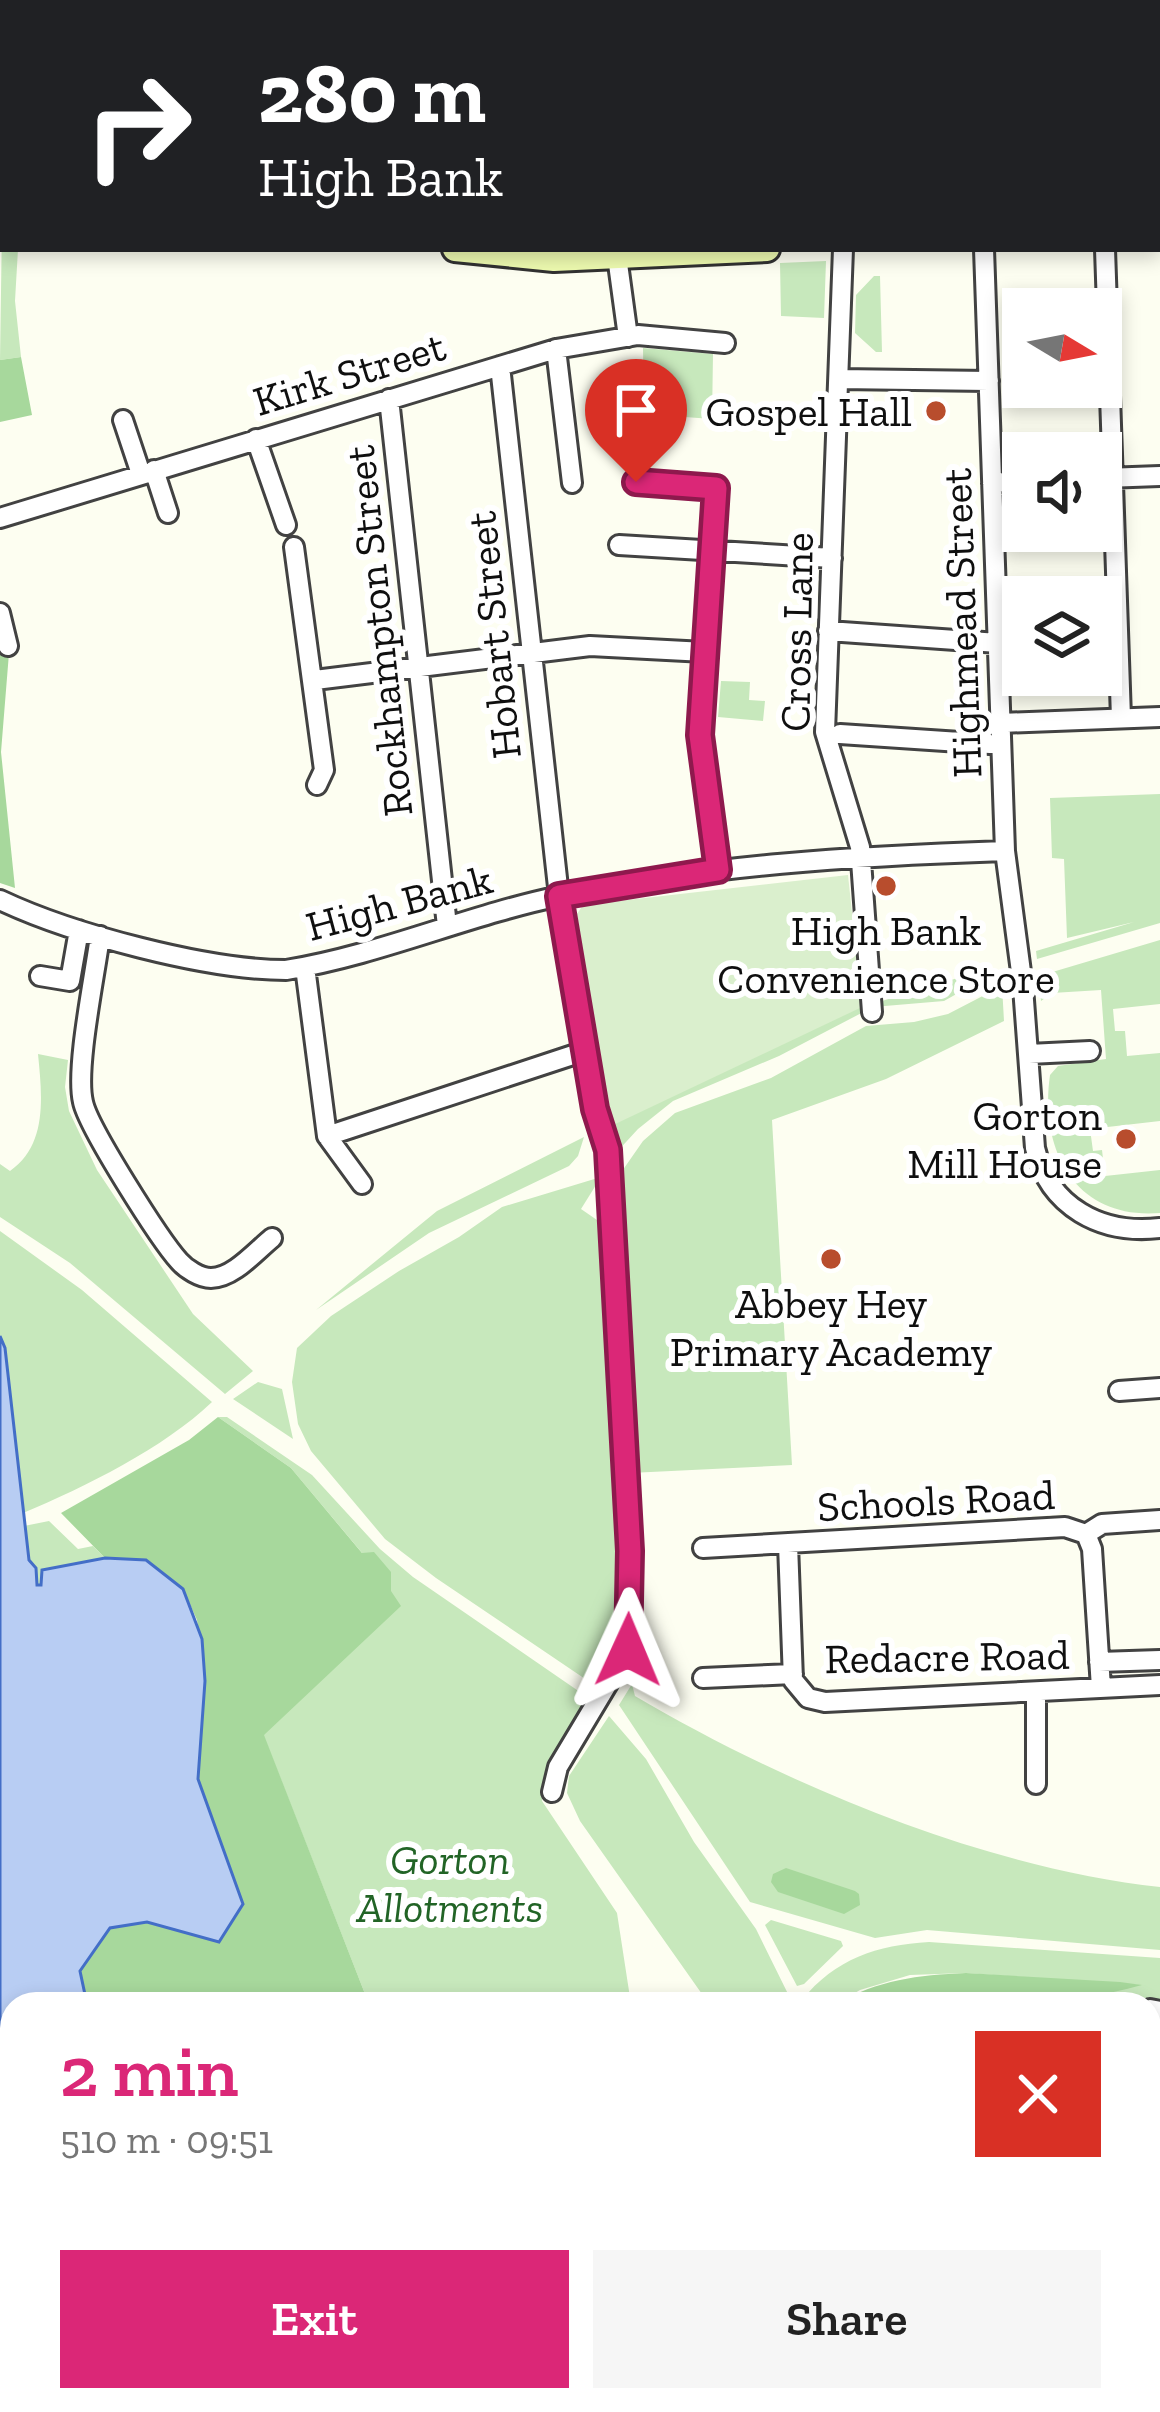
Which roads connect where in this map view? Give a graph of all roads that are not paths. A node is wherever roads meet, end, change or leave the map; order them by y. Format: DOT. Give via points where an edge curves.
graph roads {
  1 [pos="485,252"];
  2 [pos="616,252"];
  3 [pos="843,252"];
  4 [pos="984,252"];
  5 [pos="1105,252"];
  6 [pos="628,338"];
  7 [pos="725,343"];
  8 [pos="556,349"];
  9 [pos="500,366"];
  10 [pos="838,379"];
  11 [pos="989,382"];
  12 [pos="388,399"];
  13 [pos="123,420"];
  14 [pos="1107,432"];
  15 [pos="256,439"];
  16 [pos="147,472"];
  17 [pos="1160,476"];
  18 [pos="1122,477"];
  19 [pos="636,482"];
  20 [pos="1002,482"];
  21 [pos="572,483"];
  22 [pos="992,483"];
  23 [pos="168,512"];
  24 [pos="0,518"];
  25 [pos="286,525"];
  26 [pos="620,545"];
  27 [pos="294,547"];
  28 [pos="711,550"];
  29 [pos="1111,552"];
  30 [pos="832,558"];
  31 [pos="0,613"];
  32 [pos="828,631"];
  33 [pos="998,643"];
  34 [pos="8,646"];
  35 [pos="705,652"];
  36 [pos="531,655"];
  37 [pos="420,668"];
  38 [pos="315,680"];
  39 [pos="1160,717"];
  40 [pos="1121,718"];
  41 [pos="1000,723"];
  42 [pos="840,734"];
  43 [pos="990,744"];
  44 [pos="317,785"];
  45 [pos="1005,851"];
  46 [pos="861,857"];
  47 [pos="718,870"];
  48 [pos="559,896"];
  49 [pos="0,900"];
  50 [pos="447,926"];
  51 [pos="79,930"];
  52 [pos="100,936"];
  53 [pos="305,967"];
  54 [pos="40,976"];
  55 [pos="872,1012"];
  56 [pos="585,1051"];
  57 [pos="1090,1051"];
  58 [pos="1029,1054"];
  59 [pos="326,1136"];
  60 [pos="362,1184"];
  61 [pos="1160,1228"];
  62 [pos="272,1238"];
  63 [pos="1160,1388"];
  64 [pos="1120,1391"];
  65 [pos="1160,1520"];
  66 [pos="1086,1534"];
  67 [pos="788,1544"];
  68 [pos="703,1548"];
  69 [pos="1160,1660"];
  70 [pos="1099,1662"];
  71 [pos="703,1678"];
  72 [pos="795,1681"];
  73 [pos="1160,1685"];
  74 [pos="1101,1688"];
  75 [pos="1036,1694"];
  76 [pos="1036,1784"];
  77 [pos="552,1792"];
  1 -- 2 [label="street" via="554,259"];
  2 -- 6 [label="street"];
  3 -- 10 [label="street, Cross Lane"];
  4 -- 11 [label="street, Highmead Street"];
  5 -- 14 [label="street"];
  6 -- 7 [label="street, Kirk Street"];
  6 -- 8 [label="street, Kirk Street"];
  8 -- 9 [label="street, Kirk Street"];
  8 -- 21 [label="street"];
  9 -- 12 [label="street, Kirk Street"];
  9 -- 36 [label="street, Hobart Street"];
  10 -- 11 [label="street"];
  10 -- 30 [label="street, Cross Lane"];
  11 -- 22 [label="street, Highmead Street"];
  12 -- 15 [label="street, Kirk Street"];
  12 -- 37 [label="street, Rockhampton Street"];
  13 -- 16 [label="street"];
  15 -- 16 [label="street, Kirk Street"];
  15 -- 25 [label="street"];
  16 -- 23 [label="street"];
  16 -- 24 [label="street, Kirk Street"];
  17 -- 18 [label="street"];
  19 -- 28 [label="street" via="716,488"];
  20 -- 22 [label="street"];
  22 -- 33 [label="street, Highmead Street"];
  26 -- 28 [label="street"];
  27 -- 38 [label="street"];
  28 -- 30 [label="street"];
  28 -- 35 [label="street"];
  29 -- 40 [label="street"];
  30 -- 32 [label="street, Cross Lane"];
  31 -- 34 [label="street"];
  32 -- 33 [label="street"];
  32 -- 46 [label="street, Cross Lane" via="825,732"];
  33 -- 41 [label="street, Highmead Street"];
  35 -- 36 [label="street" via="590,646"];
  35 -- 47 [label="street" via="700,750"];
  36 -- 37 [label="street"];
  36 -- 48 [label="street, Hobart Street"];
  37 -- 38 [label="street"];
  37 -- 50 [label="street, Rockhampton Street"];
  38 -- 44 [label="street" via="324,770"];
  39 -- 40 [label="street"];
  40 -- 41 [label="street"];
  41 -- 45 [label="street, Highmead Street"];
  42 -- 43 [label="street"];
  45 -- 46 [label="street, High Bank"];
  45 -- 58 [label="street, Highmead Street"];
  46 -- 47 [label="street, High Bank"];
  46 -- 55 [label="street, Cross Lane"];
  47 -- 48 [label="street, High Bank"];
  48 -- 50 [label="street, High Bank"];
  48 -- 56 [label="street, Hobart Street"];
  49 -- 51 [label="street, High Bank"];
  50 -- 53 [label="street, High Bank"];
  51 -- 52 [label="street, High Bank"];
  51 -- 54 [label="street" via="70,981"];
  52 -- 53 [label="street, High Bank" via="251,970"];
  52 -- 62 [label="street" via="83,1103 114,1162 180,1264 202,1277 232,1271"];
  53 -- 59 [label="street"];
  56 -- 59 [label="street"];
  56 -- 77 [label="street, Hobart Street" via="608,1150 628,1650"];
  57 -- 58 [label="street"];
  58 -- 61 [label="street, Highmead Street" via="1035,1148 1052,1189 1101,1224"];
  59 -- 60 [label="street"];
  63 -- 64 [label="street"];
  65 -- 66 [label="street, Schools Road" via="1102,1523"];
  66 -- 67 [label="street, Schools Road" via="1064,1528"];
  66 -- 70 [label="street"];
  67 -- 68 [label="street, Schools Road"];
  67 -- 72 [label="street"];
  69 -- 70 [label="street, Redacre Road"];
  70 -- 74 [label="street, Redacre Road"];
  71 -- 72 [label="street, Redacre Road"];
  72 -- 75 [label="street, Redacre Road" via="808,1698 825,1702"];
  73 -- 74 [label="street, Redacre Road"];
  74 -- 75 [label="street, Redacre Road"];
  75 -- 76 [label="street"];
}
